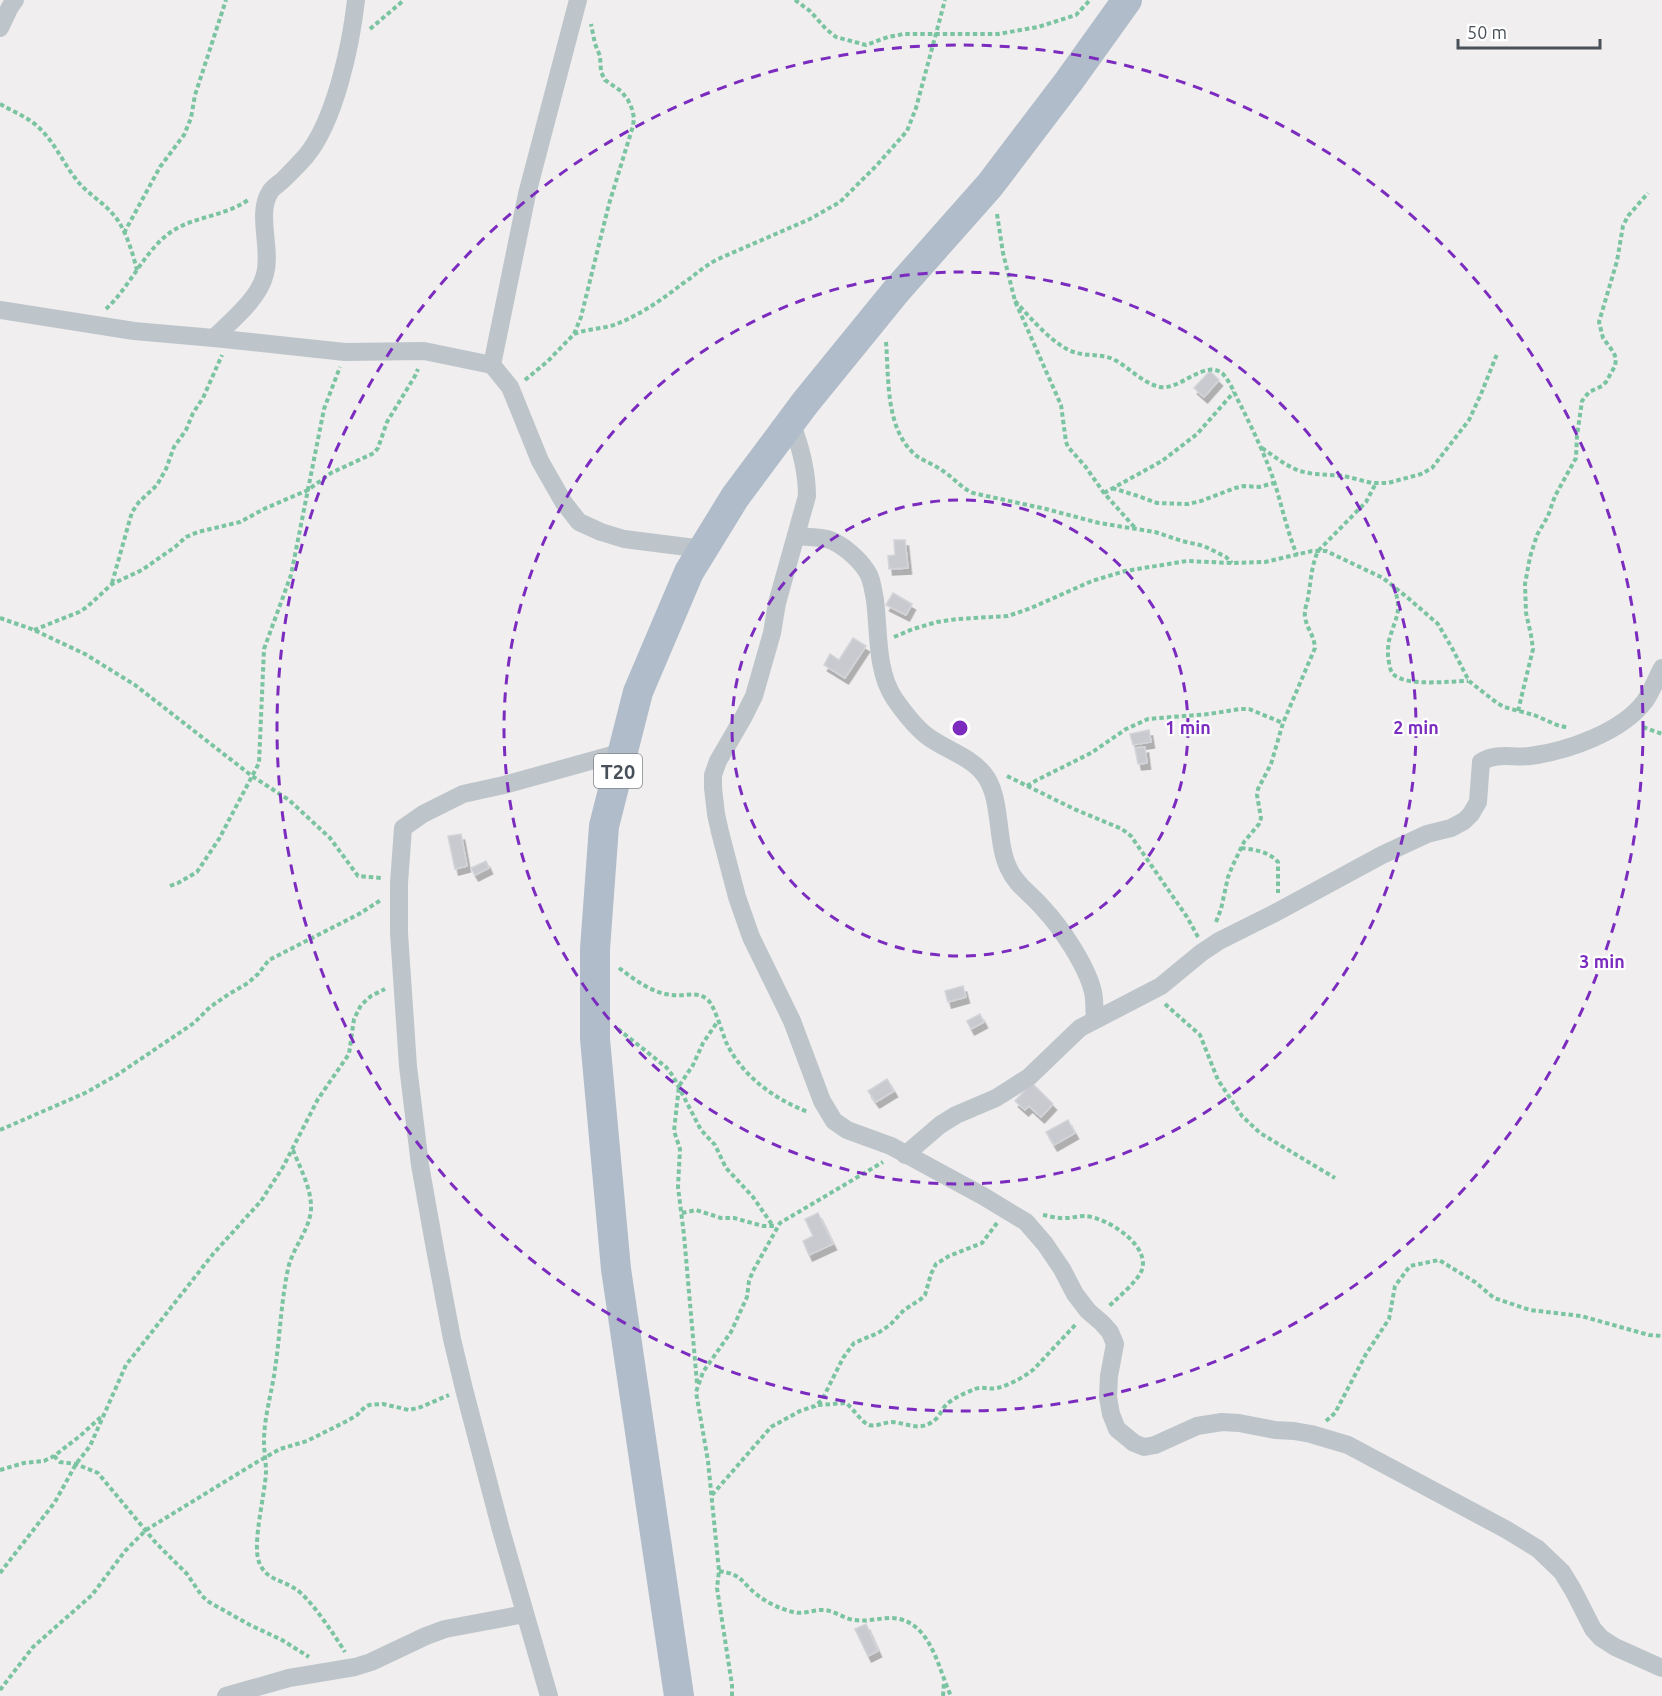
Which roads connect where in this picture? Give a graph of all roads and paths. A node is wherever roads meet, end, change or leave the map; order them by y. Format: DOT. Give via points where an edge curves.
graph roads {
  1 [pos="226,0"];
  2 [pos="357,0"];
  3 [pos="404,0"];
  4 [pos="578,0"];
  5 [pos="795,0"];
  6 [pos="945,0"];
  7 [pos="1090,0"];
  8 [pos="1127,0"];
  9 [pos="12,2"];
  10 [pos="590,19"];
  11 [pos="0,28"];
  12 [pos="936,35"];
  13 [pos="348,50"];
  14 [pos="0,104"];
  15 [pos="997,176"];
  16 [pos="1648,194"];
  17 [pos="253,196"];
  18 [pos="124,233"];
  19 [pos="137,271"];
  20 [pos="1015,301"];
  21 [pos="885,306"];
  22 [pos="0,310"];
  23 [pos="90,324"];
  24 [pos="574,334"];
  25 [pos="220,338"];
  26 [pos="424,351"];
  27 [pos="345,352"];
  28 [pos="1497,354"];
  29 [pos="492,365"];
  30 [pos="510,387"];
  31 [pos="1234,392"];
  32 [pos="791,422"];
  33 [pos="1261,447"];
  34 [pos="1275,483"];
  35 [pos="1376,483"];
  36 [pos="1112,488"];
  37 [pos="308,490"];
  38 [pos="1104,493"];
  39 [pos="1137,529"];
  40 [pos="796,536"];
  41 [pos="703,549"];
  42 [pos="1318,551"];
  43 [pos="1297,555"];
  44 [pos="1232,563"];
  45 [pos="112,584"];
  46 [pos="1393,586"];
  47 [pos="1,619"];
  48 [pos="34,630"];
  49 [pos="879,644"];
  50 [pos="1662,668"];
  51 [pos="1469,681"];
  52 [pos="1518,711"];
  53 [pos="1283,723"];
  54 [pos="1601,734"];
  55 [pos="623,752"];
  56 [pos="1003,773"];
  57 [pos="252,776"];
  58 [pos="1026,787"];
  59 [pos="1242,848"];
  60 [pos="399,884"];
  61 [pos="170,886"];
  62 [pos="1273,914"];
  63 [pos="1214,924"];
  64 [pos="1206,936"];
  65 [pos="595,949"];
  66 [pos="402,983"];
  67 [pos="1153,990"];
  68 [pos="595,1010"];
  69 [pos="1095,1019"];
  70 [pos="718,1021"];
  71 [pos="679,1086"];
  72 [pos="834,1121"];
  73 [pos="0,1130"];
  74 [pos="292,1149"];
  75 [pos="903,1153"];
  76 [pos="1335,1178"];
  77 [pos="682,1213"];
  78 [pos="1011,1213"];
  79 [pos="775,1226"];
  80 [pos="1092,1314"];
  81 [pos="1662,1336"];
  82 [pos="697,1387"];
  83 [pos="464,1389"];
  84 [pos="815,1406"];
  85 [pos="103,1416"];
  86 [pos="1311,1434"];
  87 [pos="54,1456"];
  88 [pos="265,1457"];
  89 [pos="76,1464"];
  90 [pos="0,1470"];
  91 [pos="712,1496"];
  92 [pos="146,1530"];
  93 [pos="719,1571"];
  94 [pos="0,1572"];
  95 [pos="525,1614"];
  96 [pos="355,1667"];
  97 [pos="1662,1668"];
  98 [pos="329,1671"];
  99 [pos="944,1681"];
  100 [pos="0,1690"];
  101 [pos="226,1696"];
  102 [pos="549,1696"];
  103 [pos="679,1696"];
  104 [pos="732,1696"];
  105 [pos="942,1696"];
  106 [pos="951,1696"];
  1 -- 18 [label="path" via="184,135 160,167"];
  2 -- 13 [label="street"];
  3 -- 13 [label="path"];
  4 -- 29 [label="street" via="527,194"];
  5 -- 12 [label="path" via="836,37 858,44 904,34"];
  6 -- 12 [label="path"];
  7 -- 12 [label="path" via="1076,15 1038,27 998,34"];
  8 -- 15 [label="main road, T20"];
  9 -- 11 [label="street"];
  10 -- 24 [label="path" via="601,72 628,100 634,118"];
  12 -- 24 [label="path" via="907,131 840,202 702,267 621,323"];
  13 -- 25 [label="street" via="321,133 307,155 271,191 266,203 265,274 255,296"];
  14 -- 18 [label="path" via="25,117 47,136 80,184 111,211"];
  15 -- 20 [label="path" via="999,229"];
  15 -- 21 [label="main road, T20"];
  16 -- 52 [label="path" via="1623,226 1599,322 1616,366 1606,382 1582,401 1576,458 1555,496 1530,557 1525,584 1533,649"];
  17 -- 19 [label="path" via="237,207 173,231"];
  18 -- 19 [label="path"];
  19 -- 23 [label="path" via="111,305"];
  20 -- 31 [label="path" via="1051,337 1075,353 1114,360 1161,387 1208,369 1216,370 1225,376"];
  20 -- 38 [label="path" via="1061,405 1068,447"];
  21 -- 32 [label="main road, T20"];
  21 -- 39 [label="path" via="891,409 897,430 918,456 973,494"];
  22 -- 23 [label="street"];
  23 -- 25 [label="street"];
  24 -- 30 [label="path" via="548,361"];
  25 -- 27 [label="street"];
  25 -- 45 [label="path" via="220,360 212,382 174,447 158,485 132,512"];
  26 -- 27 [label="street"];
  26 -- 29 [label="street"];
  26 -- 37 [label="path" via="374,453 331,473"];
  27 -- 37 [label="path" via="324,409"];
  28 -- 35 [label="path" via="1468,420 1432,468 1388,483"];
  29 -- 30 [label="street"];
  30 -- 41 [label="street" via="540,461 579,522 624,539"];
  31 -- 33 [label="path"];
  31 -- 36 [label="path" via="1197,434 1162,460"];
  32 -- 40 [label="street" via="807,480 807,496"];
  32 -- 41 [label="main road, T20" via="735,497"];
  33 -- 34 [label="path"];
  33 -- 35 [label="path" via="1299,471"];
  34 -- 36 [label="path" via="1235,488 1188,504 1157,503"];
  34 -- 43 [label="path"];
  35 -- 42 [label="path" via="1366,502"];
  36 -- 38 [label="path"];
  37 -- 45 [label="path" via="240,522 186,537 142,570"];
  37 -- 57 [label="path" via="291,575 264,649 259,763"];
  38 -- 39 [label="path"];
  39 -- 44 [label="path" via="1204,546"];
  40 -- 49 [label="street" via="829,539 855,555 868,572 873,589"];
  40 -- 72 [label="street" via="754,696 718,760 713,788 720,832 751,937"];
  41 -- 55 [label="main road, T20" via="689,572 638,692"];
  42 -- 43 [label="path"];
  42 -- 46 [label="path" via="1338,556"];
  42 -- 53 [label="path" via="1311,568 1305,612 1315,648"];
  43 -- 44 [label="path" via="1265,562"];
  44 -- 49 [label="path" via="1186,561 1125,571 1008,616 937,622"];
  45 -- 48 [label="path" via="79,612"];
  46 -- 51 [label="path" via="1438,624"];
  46 -- 51 [label="path" via="1398,598 1398,617 1388,648 1394,674 1420,681"];
  47 -- 48 [label="path"];
  48 -- 57 [label="path" via="85,654 135,685"];
  49 -- 69 [label="street" via="892,696 908,716 926,735 984,774 996,808 1009,870 1047,912 1074,951 1094,993"];
  50 -- 54 [label="street" via="1635,713"];
  51 -- 52 [label="path" via="1497,703"];
  52 -- 54 [label="path" via="1557,725"];
  53 -- 58 [label="path" via="1249,709 1148,719"];
  53 -- 59 [label="path" via="1271,764 1258,789 1261,818"];
  54 -- 62 [label="street" via="1577,746 1545,754 1489,757 1480,762 1478,802 1464,821 1382,855"];
  55 -- 60 [label="street" via="463,794 423,814 403,828"];
  55 -- 65 [label="main road, T20" via="604,826"];
  56 -- 58 [label="path"];
  57 -- 60 [label="path" via="316,823 358,876 384,878"];
  57 -- 61 [label="path" via="197,872"];
  58 -- 64 [label="path" via="1131,836 1201,942"];
  59 -- 62 [label="path" via="1263,852 1278,862"];
  59 -- 63 [label="path" via="1228,877"];
  60 -- 66 [label="street"];
  60 -- 73 [label="path" via="359,914 269,960 248,983 117,1075"];
  62 -- 67 [label="street" via="1219,941"];
  65 -- 68 [label="main road, T20"];
  65 -- 70 [label="path" via="640,984 672,995 698,995 708,1000"];
  66 -- 74 [label="path" via="371,996 361,1005 354,1018 349,1054 318,1099"];
  66 -- 83 [label="street" via="420,1165"];
  67 -- 69 [label="street"];
  67 -- 76 [label="path" via="1200,1035 1218,1080 1242,1116 1260,1132"];
  68 -- 71 [label="path" via="666,1067"];
  68 -- 103 [label="main road, T20" via="616,1269"];
  69 -- 75 [label="street" via="1018,1085 956,1115"];
  70 -- 71 [label="path"];
  70 -- 72 [label="path" via="741,1067 762,1087 795,1106"];
  71 -- 77 [label="path" via="674,1131 680,1149 678,1187"];
  71 -- 79 [label="path" via="726,1168"];
  72 -- 75 [label="street"];
  74 -- 85 [label="path" via="261,1202 213,1254 126,1365"];
  74 -- 88 [label="path" via="310,1197 310,1211 288,1269 265,1427"];
  75 -- 78 [label="street"];
  75 -- 79 [label="path"];
  77 -- 79 [label="path" via="696,1210"];
  77 -- 82 [label="path"];
  78 -- 80 [label="street" via="1026,1222 1045,1244"];
  78 -- 80 [label="path" via="1065,1219 1085,1216 1114,1228 1138,1247 1143,1263 1138,1278"];
  78 -- 84 [label="path" via="982,1243 936,1264 925,1294 890,1325 854,1343"];
  79 -- 82 [label="path" via="769,1246 753,1271 747,1297 731,1332"];
  80 -- 84 [label="path" via="1027,1375 997,1388 976,1388 953,1399 938,1418 922,1426 890,1422 871,1425 846,1403"];
  80 -- 86 [label="street" via="1110,1332 1115,1344 1109,1376 1111,1414 1117,1429 1134,1443 1144,1447 1155,1445 1197,1426 1222,1422"];
  81 -- 86 [label="path" via="1581,1316 1530,1310 1494,1298 1439,1260 1410,1266 1395,1286 1389,1319 1335,1413"];
  82 -- 91 [label="path"];
  83 -- 88 [label="path" via="409,1410 369,1405 347,1421"];
  83 -- 95 [label="street"];
  84 -- 91 [label="path" via="771,1427"];
  85 -- 87 [label="path"];
  85 -- 89 [label="path" via="90,1446"];
  86 -- 97 [label="street" via="1348,1445 1518,1536 1562,1572 1600,1638"];
  87 -- 89 [label="path" via="60,1462"];
  87 -- 90 [label="path"];
  88 -- 92 [label="path"];
  88 -- 96 [label="path" via="256,1552 259,1562 268,1576 296,1588"];
  89 -- 92 [label="path" via="98,1473"];
  89 -- 94 [label="path" via="55,1502"];
  91 -- 93 [label="path"];
  92 -- 98 [label="path" via="209,1602 282,1640"];
  92 -- 100 [label="path" via="124,1551 92,1595 33,1647"];
  93 -- 99 [label="path" via="733,1573 756,1594 793,1612 822,1610 854,1620 904,1621 918,1628 929,1643"];
  93 -- 104 [label="path" via="717,1588"];
  95 -- 96 [label="street" via="445,1629"];
  95 -- 102 [label="street"];
  96 -- 98 [label="street"];
  98 -- 101 [label="street"];
  99 -- 105 [label="path"];
  99 -- 106 [label="path"];
}
